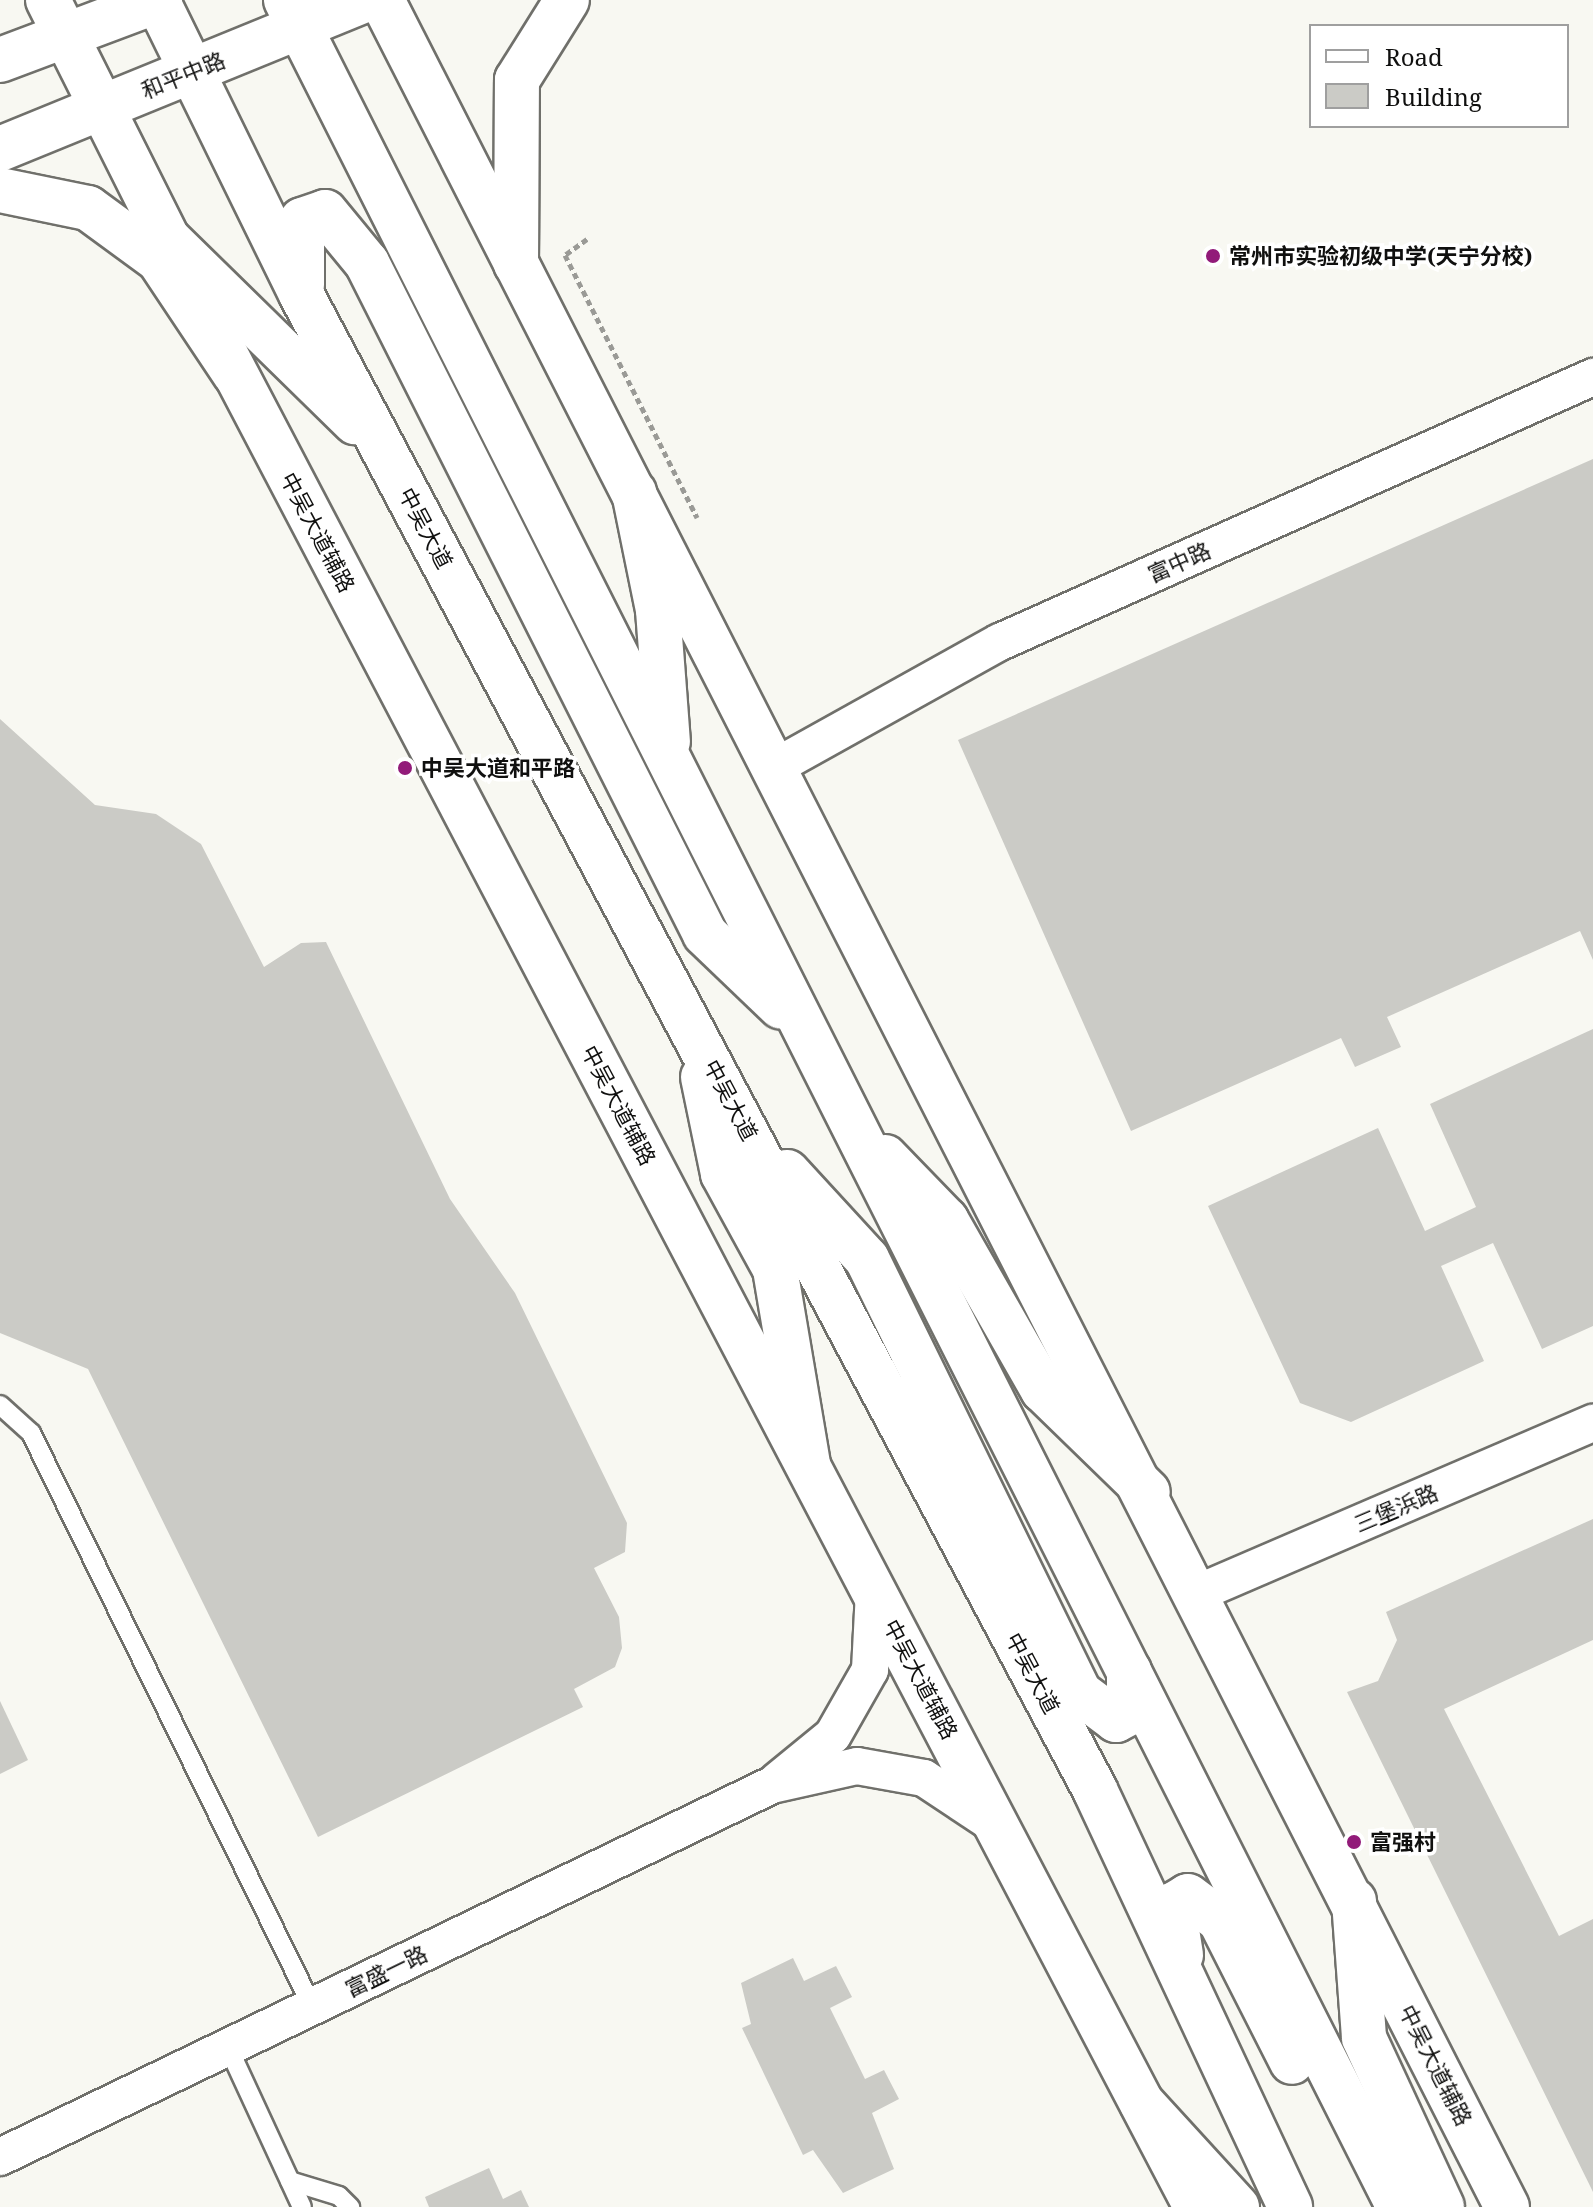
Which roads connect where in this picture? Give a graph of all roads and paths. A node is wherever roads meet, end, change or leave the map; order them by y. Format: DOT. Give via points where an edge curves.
graph roads {
  1 [pos="158,0"];
  2 [pos="366,0"];
  3 [pos="382,0"];
  4 [pos="567,0"];
  5 [pos="293,14"];
  6 [pos="57,18"];
  7 [pos="0,60"];
  8 [pos="192,71"];
  9 [pos="102,107"];
  10 [pos="0,149"];
  11 [pos="0,190"];
  12 [pos="168,239"];
  13 [pos="587,239"];
  14 [pos="516,264"];
  15 [pos="301,294"];
  16 [pos="235,374"];
  17 [pos="1593,377"];
  18 [pos="386,452"];
  19 [pos="634,492"];
  20 [pos="704,532"];
  21 [pos="670,764"];
  22 [pos="775,767"];
  23 [pos="693,1028"];
  24 [pos="805,1030"];
  25 [pos="853,1125"];
  26 [pos="745,1126"];
  27 [pos="0,1405"];
  28 [pos="1593,1423"];
  29 [pos="808,1464"];
  30 [pos="1148,1492"];
  31 [pos="874,1590"];
  32 [pos="1200,1592"];
  33 [pos="1129,1671"];
  34 [pos="772,1785"];
  35 [pos="1000,1828"];
  36 [pos="1354,1901"];
  37 [pos="1185,1977"];
  38 [pos="312,2006"];
  39 [pos="228,2047"];
  40 [pos="1142,2103"];
  41 [pos="0,2157"];
  42 [pos="290,2181"];
  43 [pos="302,2207"];
  44 [pos="350,2207"];
  45 [pos="1196,2207"];
  46 [pos="1237,2207"];
  47 [pos="1290,2207"];
  48 [pos="1366,2207"];
  49 [pos="1399,2207"];
  50 [pos="1442,2207"];
  51 [pos="1507,2207"];
  1 -- 6 [label="main road"];
  1 -- 8 [label="main road, 中吴大道"];
  2 -- 5 [label="main road, 和平中路"];
  3 -- 14 [label="main road, 中吴大道辅路"];
  4 -- 14 [label="main road" via="517,80"];
  5 -- 8 [label="main road, 和平中路"];
  5 -- 21 [label="main road"];
  6 -- 7 [label="main road"];
  6 -- 9 [label="main road, 中吴大道辅路"];
  8 -- 9 [label="main road, 和平中路"];
  8 -- 15 [label="main road, 中吴大道"];
  9 -- 10 [label="main road, 和平中路"];
  9 -- 12 [label="main road, 中吴大道辅路"];
  11 -- 16 [label="main road" via="88,208 159,260"];
  12 -- 16 [label="main road, 中吴大道辅路"];
  12 -- 18 [label="main road"];
  13 -- 20 [label="path" via="565,255"];
  14 -- 19 [label="main road, 中吴大道辅路"];
  15 -- 18 [label="main road, 中吴大道"];
  15 -- 24 [label="main road" via="302,220 325,212 367,263 705,934"];
  16 -- 29 [label="main road, 中吴大道辅路"];
  17 -- 22 [label="street, 富中路" via="1000,642"];
  18 -- 23 [label="main road, 中吴大道"];
  19 -- 21 [label="main road" via="658,610"];
  19 -- 22 [label="main road, 中吴大道辅路"];
  21 -- 24 [label="main road"];
  22 -- 30 [label="main road, 中吴大道辅路"];
  23 -- 26 [label="main road, 中吴大道"];
  23 -- 29 [label="main road" via="723,1174 775,1269"];
  24 -- 25 [label="main road"];
  25 -- 30 [label="main road" via="946,1220 1043,1390"];
  25 -- 33 [label="main road"];
  26 -- 33 [label="main road" via="867,1259 1080,1693 1116,1720 1129,1713"];
  26 -- 37 [label="main road, 中吴大道" via="1095,1790"];
  27 -- 38 [label="lane" via="31,1433"];
  28 -- 32 [label="street, 三堡浜路"];
  29 -- 31 [label="main road, 中吴大道辅路"];
  30 -- 32 [label="main road, 中吴大道辅路"];
  31 -- 34 [label="street" via="870,1670 833,1735"];
  31 -- 35 [label="main road, 中吴大道辅路"];
  32 -- 36 [label="main road, 中吴大道辅路"];
  33 -- 49 [label="main road"];
  34 -- 35 [label="street" via="857,1766 924,1778"];
  34 -- 38 [label="street, 富盛一路"];
  35 -- 40 [label="main road, 中吴大道辅路"];
  36 -- 50 [label="main road" via="1364,2038"];
  36 -- 51 [label="main road, 中吴大道辅路"];
  37 -- 47 [label="main road, 中吴大道"];
  37 -- 48 [label="main road" via="1173,1905 1188,1896 1220,1920"];
  38 -- 39 [label="street, 富盛一路"];
  39 -- 41 [label="street, 富盛一路"];
  39 -- 42 [label="lane"];
  40 -- 45 [label="main road, 中吴大道辅路"];
  40 -- 46 [label="main road"];
  42 -- 43 [label="lane"];
  42 -- 44 [label="lane" via="339,2196"];
}
